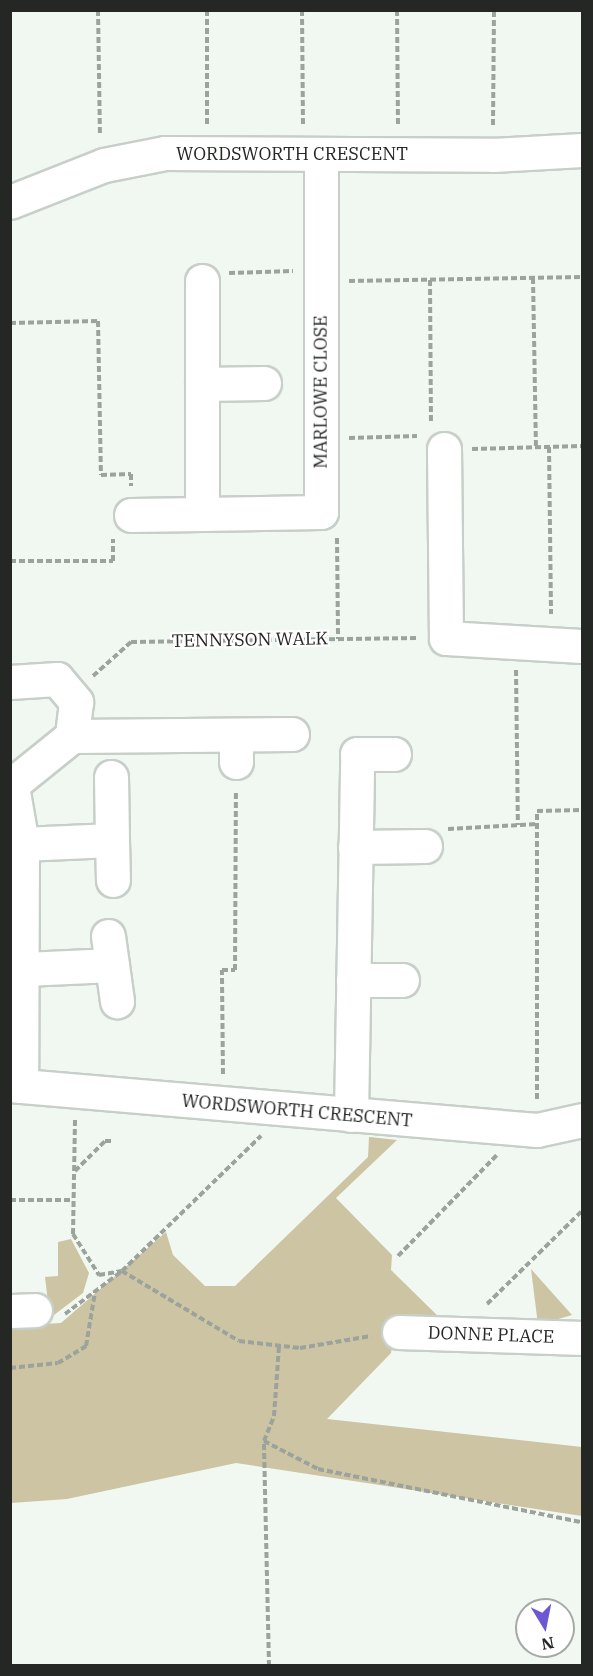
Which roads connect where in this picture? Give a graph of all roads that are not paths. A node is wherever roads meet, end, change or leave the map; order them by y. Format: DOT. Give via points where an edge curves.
graph roads {
  1 [pos="582,150"];
  2 [pos="312,155"];
  3 [pos="10,202"];
  4 [pos="202,281"];
  5 [pos="264,383"];
  6 [pos="202,384"];
  7 [pos="444,450"];
  8 [pos="202,514"];
  9 [pos="122,521"];
  10 [pos="567,646"];
  11 [pos="10,682"];
  12 [pos="292,734"];
  13 [pos="72,736"];
  14 [pos="394,754"];
  15 [pos="111,777"];
  16 [pos="11,786"];
  17 [pos="112,840"];
  18 [pos="22,843"];
  19 [pos="425,846"];
  20 [pos="355,847"];
  21 [pos="113,880"];
  22 [pos="25,969"];
  23 [pos="402,980"];
  24 [pos="353,981"];
  25 [pos="117,1001"];
  26 [pos="16,1086"];
  27 [pos="351,1115"];
  28 [pos="582,1120"];
  29 [pos="399,1332"];
  30 [pos="582,1338"];
  1 -- 2 [label="street, WORDSWORTH CRESCENT" via="493,155"];
  2 -- 3 [label="street, WORDSWORTH CRESCENT" via="165,153 104,165 24,192"];
  2 -- 8 [label="street, MARLOWE CLOSE" via="321,276 321,512"];
  4 -- 6 [label="street"];
  5 -- 6 [label="street"];
  6 -- 8 [label="street"];
  7 -- 10 [label="street" via="446,638"];
  8 -- 9 [label="street"];
  11 -- 13 [label="street" via="57,679 73,694"];
  12 -- 13 [label="street" via="236,748"];
  13 -- 16 [label="street"];
  14 -- 20 [label="street" via="357,754"];
  15 -- 17 [label="street"];
  16 -- 18 [label="street"];
  17 -- 18 [label="street"];
  17 -- 21 [label="street"];
  18 -- 22 [label="street"];
  19 -- 20 [label="street"];
  20 -- 24 [label="street"];
  22 -- 25 [label="street" via="110,950"];
  22 -- 26 [label="street"];
  23 -- 24 [label="street"];
  24 -- 27 [label="street"];
  26 -- 27 [label="street, WORDSWORTH CRESCENT"];
  27 -- 28 [label="street, WORDSWORTH CRESCENT" via="537,1130"];
  29 -- 30 [label="street, DONNE PLACE"];
}
